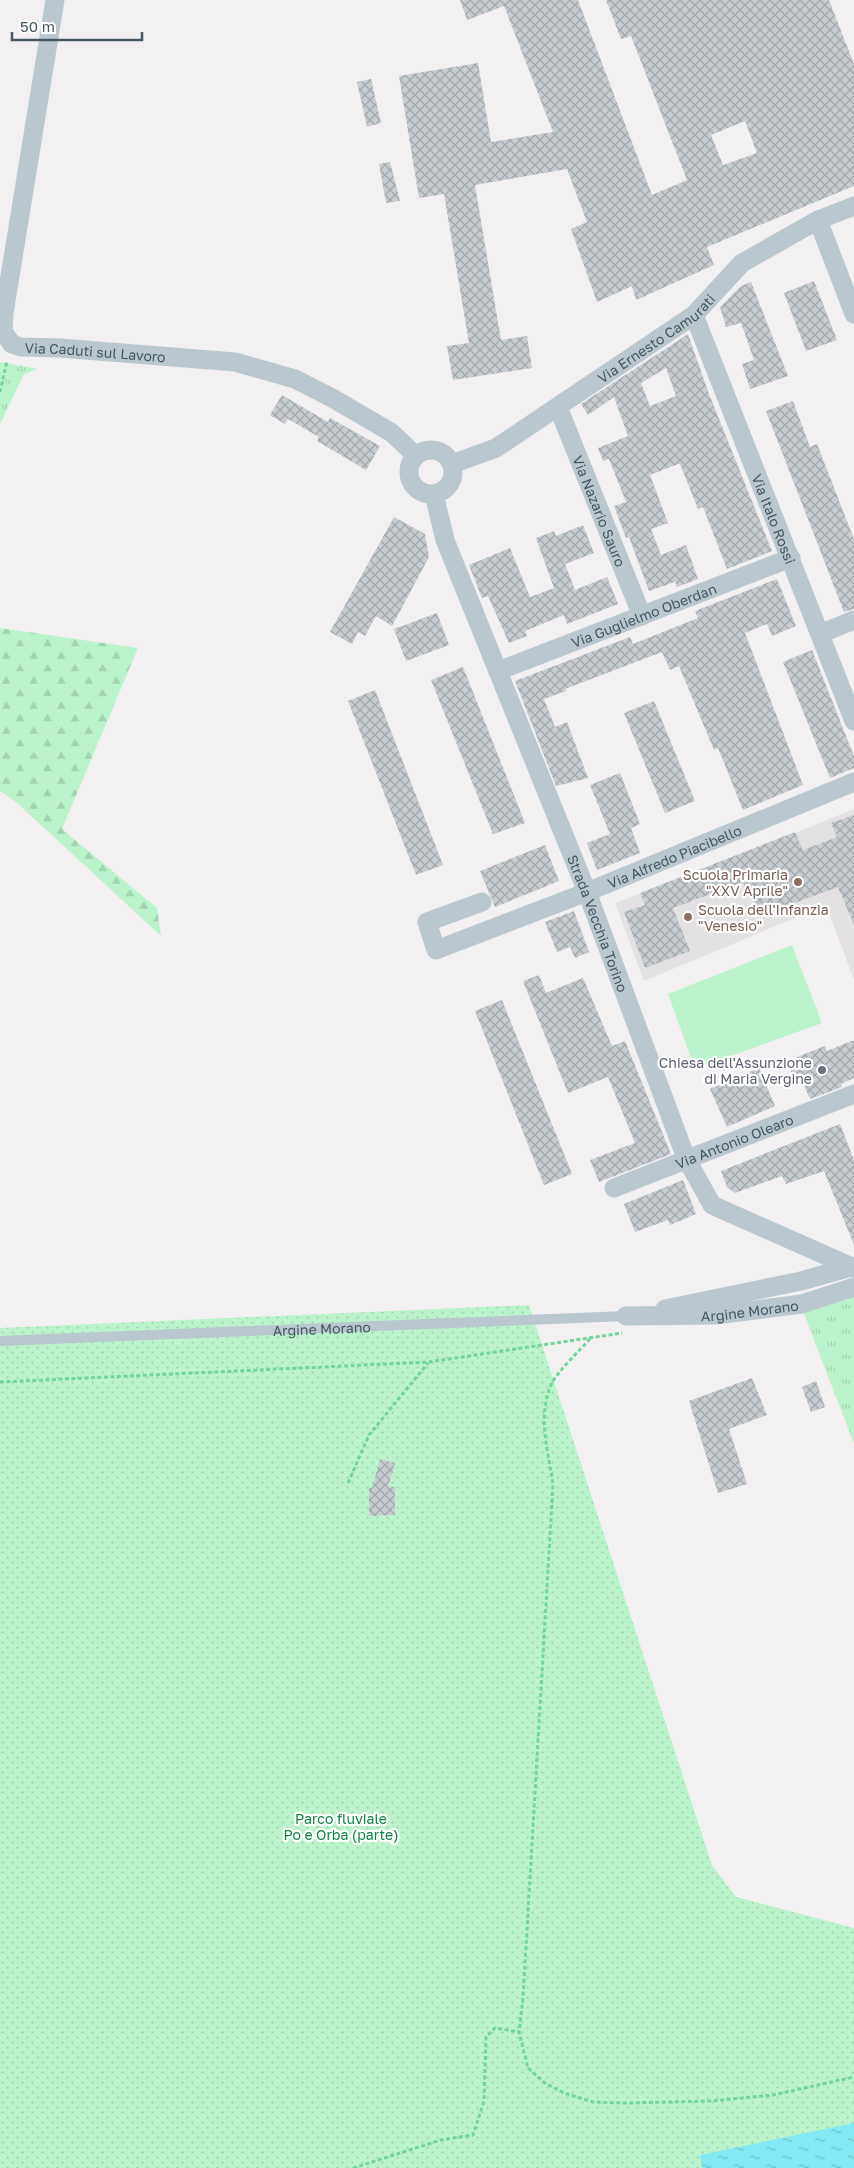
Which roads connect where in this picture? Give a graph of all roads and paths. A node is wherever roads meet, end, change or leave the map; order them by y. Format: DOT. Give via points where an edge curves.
graph roads {
  1 [pos="55,0"];
  2 [pos="854,206"];
  3 [pos="818,220"];
  4 [pos="854,314"];
  5 [pos="694,316"];
  6 [pos="6,348"];
  7 [pos="0,392"];
  8 [pos="558,407"];
  9 [pos="415,455"];
  10 [pos="452,464"];
  11 [pos="434,494"];
  12 [pos="791,558"];
  13 [pos="642,616"];
  14 [pos="854,620"];
  15 [pos="820,634"];
  16 [pos="498,671"];
  17 [pos="854,721"];
  18 [pos="854,782"];
  19 [pos="587,892"];
  20 [pos="482,902"];
  21 [pos="854,1094"];
  22 [pos="686,1158"];
  23 [pos="614,1188"];
  24 [pos="853,1268"];
  25 [pos="854,1287"];
  26 [pos="634,1321"];
  27 [pos="590,1339"];
  28 [pos="0,1341"];
  29 [pos="429,1362"];
  30 [pos="0,1382"];
  31 [pos="348,1483"];
  32 [pos="519,2032"];
  33 [pos="854,2077"];
  34 [pos="352,2168"];
  1 -- 6 [label="street, Via Caduti sul Lavoro" via="4,314"];
  2 -- 3 [label="street, Via Ernesto Camurati"];
  3 -- 4 [label="street"];
  3 -- 5 [label="street, Via Ernesto Camurati" via="742,263"];
  5 -- 8 [label="street, Via Ernesto Camurati"];
  5 -- 12 [label="street, Via Italo Rossi"];
  6 -- 7 [label="path"];
  6 -- 9 [label="street, Via Caduti sul Lavoro" via="60,348 235,362 265,368 334,399 392,433"];
  8 -- 10 [label="street, Via Ernesto Camurati" via="496,448"];
  8 -- 13 [label="street, Via Nazario Sauro"];
  9 -- 10 [label="street" via="436,450 443,452"];
  9 -- 11 [label="street" via="408,467 410,481 420,491"];
  10 -- 11 [label="street" via="450,483"];
  11 -- 16 [label="street, Strada Vecchia Torino" via="445,540"];
  12 -- 13 [label="street, Via Guglielmo Oberdan"];
  12 -- 15 [label="street, Via Italo Rossi"];
  13 -- 16 [label="street, Via Guglielmo Oberdan"];
  14 -- 15 [label="street"];
  15 -- 17 [label="street, Via Italo Rossi"];
  16 -- 19 [label="street, Strada Vecchia Torino"];
  18 -- 19 [label="street, Via Alfredo Piacibello"];
  19 -- 20 [label="street, Via Alfredo Piacibello" via="436,950 427,922"];
  19 -- 22 [label="street, Strada Vecchia Torino"];
  21 -- 22 [label="street, Via Antonio Olearo"];
  22 -- 23 [label="street, Via Antonio Olearo"];
  22 -- 24 [label="street, Strada Vecchia Torino" via="712,1205"];
  24 -- 26 [label="street, Argine Morano" via="680,1305"];
  25 -- 26 [label="street, Argine Morano" via="802,1304"];
  26 -- 27 [label="path"];
  26 -- 28 [label="lane, Argine Morano"];
  27 -- 29 [label="path"];
  27 -- 32 [label="path" via="552,1383 546,1407 544,1432 553,1484"];
  29 -- 30 [label="path"];
  29 -- 31 [label="path" via="368,1435"];
  32 -- 33 [label="path" via="528,2068 545,2083 564,2093 593,2102 711,2101 773,2095"];
  32 -- 34 [label="path" via="495,2028 486,2037 484,2100 473,2135 441,2140"];
}
